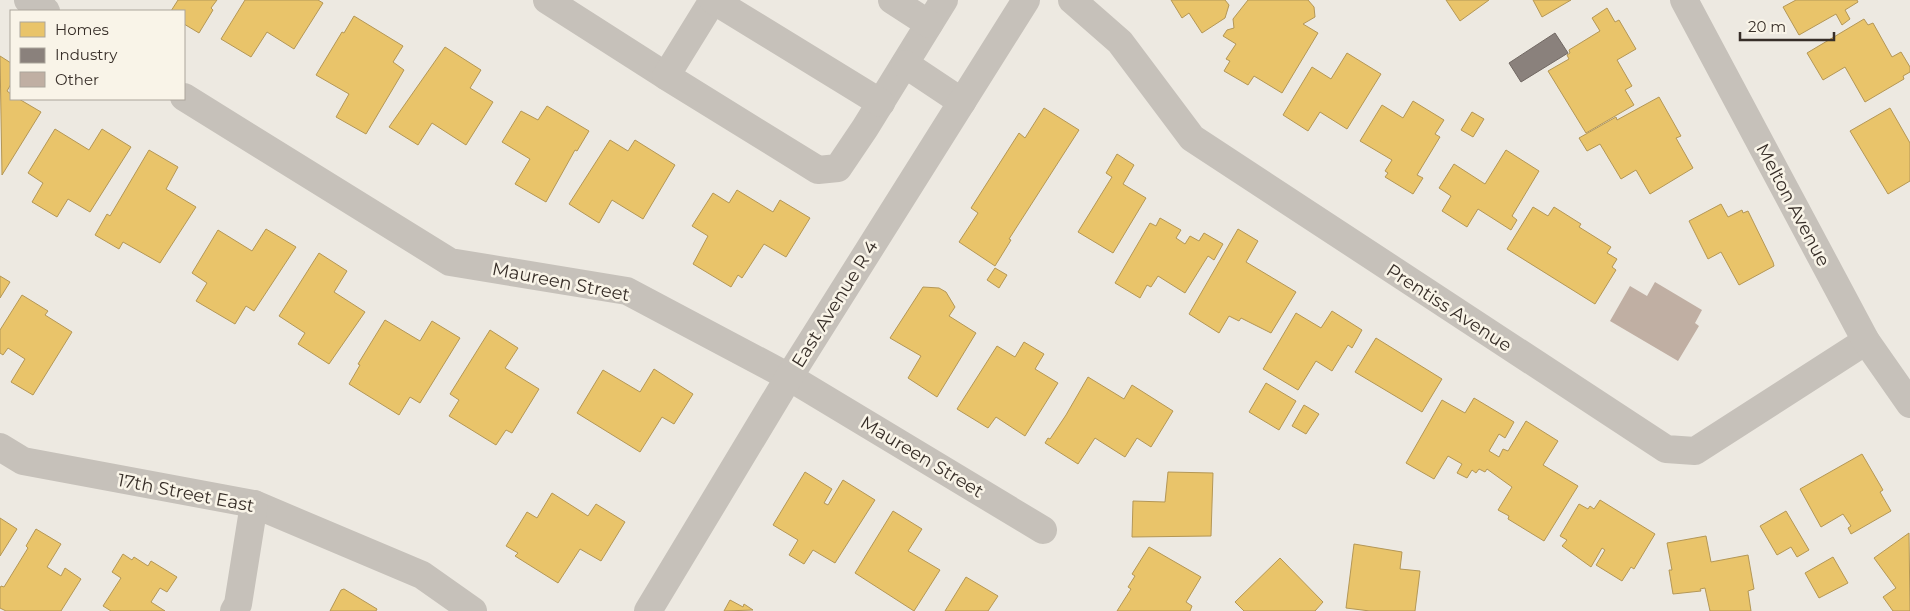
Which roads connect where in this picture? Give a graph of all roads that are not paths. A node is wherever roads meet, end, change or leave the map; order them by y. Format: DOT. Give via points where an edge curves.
graph roads {
  1 [pos="28,0"];
  2 [pos="547,0"];
  3 [pos="713,0"];
  4 [pos="892,0"];
  5 [pos="944,0"];
  6 [pos="1026,0"];
  7 [pos="1072,0"];
  8 [pos="1684,0"];
  9 [pos="44,10"];
  10 [pos="929,24"];
  11 [pos="904,64"];
  12 [pos="666,76"];
  13 [pos="185,98"];
  14 [pos="962,102"];
  15 [pos="881,103"];
  16 [pos="1866,341"];
  17 [pos="789,377"];
  18 [pos="1910,404"];
  19 [pos="0,447"];
  20 [pos="254,504"];
  21 [pos="1042,530"];
  22 [pos="234,611"];
  23 [pos="473,611"];
  24 [pos="648,611"];
  1 -- 9 [label="street"];
  2 -- 12 [label="street"];
  3 -- 12 [label="street"];
  3 -- 15 [label="street"];
  4 -- 10 [label="street"];
  5 -- 10 [label="street"];
  6 -- 14 [label="street, East Avenue R 4"];
  7 -- 16 [label="street, Prentiss Avenue" via="1120,42 1192,138 1666,450 1695,451"];
  8 -- 16 [label="street, Melton Avenue"];
  10 -- 11 [label="street"];
  11 -- 14 [label="street"];
  11 -- 15 [label="street"];
  12 -- 15 [label="street" via="818,170 838,168"];
  13 -- 17 [label="street, Maureen Street" via="450,262 627,291"];
  14 -- 17 [label="street, East Avenue R 4"];
  16 -- 18 [label="street, Melton Avenue"];
  17 -- 21 [label="street, Maureen Street"];
  17 -- 24 [label="street, East Avenue R 4"];
  19 -- 20 [label="street, 17th Street East" via="23,461"];
  20 -- 22 [label="street" via="238,604"];
  20 -- 23 [label="street, 17th Street East" via="422,574"];
}
